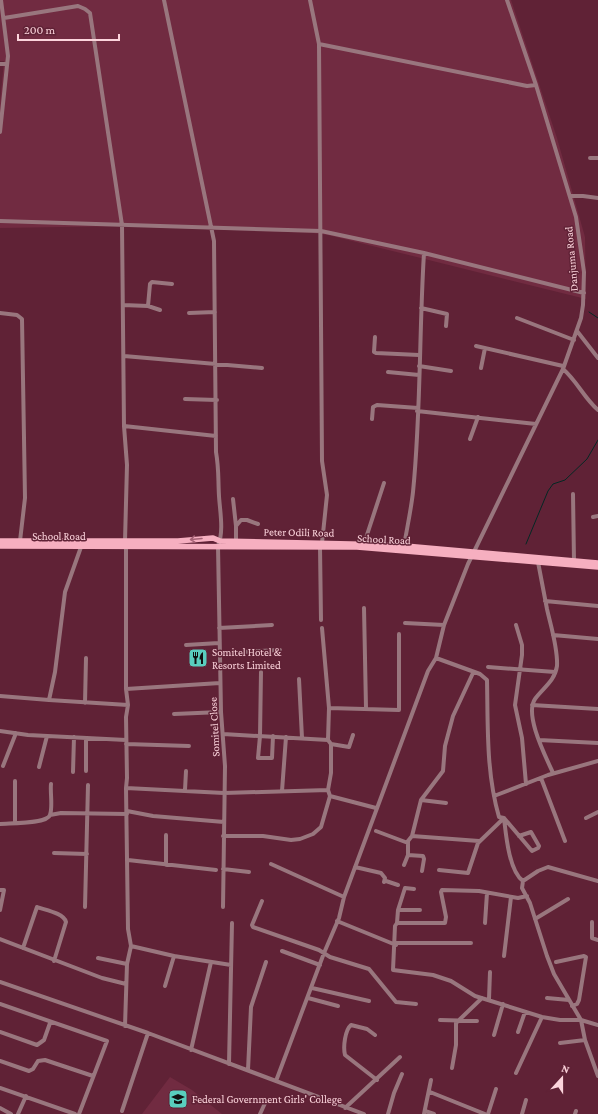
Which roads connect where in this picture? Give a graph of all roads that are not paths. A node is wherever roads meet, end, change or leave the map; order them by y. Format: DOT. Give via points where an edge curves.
graph roads {
  1 [pos="1,0"];
  2 [pos="164,0"];
  3 [pos="310,0"];
  4 [pos="507,0"];
  5 [pos="4,18"];
  6 [pos="319,44"];
  7 [pos="0,64"];
  8 [pos="7,64"];
  9 [pos="536,85"];
  10 [pos="1,115"];
  11 [pos="0,132"];
  12 [pos="590,158"];
  13 [pos="598,158"];
  14 [pos="571,196"];
  15 [pos="598,198"];
  16 [pos="0,220"];
  17 [pos="122,225"];
  18 [pos="213,227"];
  19 [pos="321,231"];
  20 [pos="424,253"];
  21 [pos="172,284"];
  22 [pos="584,293"];
  23 [pos="123,305"];
  24 [pos="148,306"];
  25 [pos="421,308"];
  26 [pos="160,310"];
  27 [pos="189,312"];
  28 [pos="215,312"];
  29 [pos="0,313"];
  30 [pos="517,318"];
  31 [pos="446,326"];
  32 [pos="577,331"];
  33 [pos="375,337"];
  34 [pos="574,340"];
  35 [pos="476,346"];
  36 [pos="485,348"];
  37 [pos="419,355"];
  38 [pos="124,356"];
  39 [pos="598,358"];
  40 [pos="216,364"];
  41 [pos="419,366"];
  42 [pos="563,367"];
  43 [pos="262,368"];
  44 [pos="481,368"];
  45 [pos="451,371"];
  46 [pos="388,372"];
  47 [pos="419,375"];
  48 [pos="185,399"];
  49 [pos="217,400"];
  50 [pos="417,409"];
  51 [pos="598,410"];
  52 [pos="478,417"];
  53 [pos="372,419"];
  54 [pos="536,424"];
  55 [pos="124,426"];
  56 [pos="216,436"];
  57 [pos="470,439"];
  58 [pos="384,483"];
  59 [pos="573,494"];
  60 [pos="233,499"];
  61 [pos="598,516"];
  62 [pos="593,517"];
  63 [pos="258,524"];
  64 [pos="236,526"];
  65 [pos="0,541"];
  66 [pos="20,541"];
  67 [pos="236,541"];
  68 [pos="126,543"];
  69 [pos="219,543"];
  70 [pos="364,544"];
  71 [pos="321,545"];
  72 [pos="0,546"];
  73 [pos="404,546"];
  74 [pos="81,547"];
  75 [pos="474,554"];
  76 [pos="574,561"];
  77 [pos="538,562"];
  78 [pos="598,563"];
  79 [pos="598,567"];
  80 [pos="545,601"];
  81 [pos="598,606"];
  82 [pos="364,608"];
  83 [pos="321,620"];
  84 [pos="405,622"];
  85 [pos="272,625"];
  86 [pos="444,625"];
  87 [pos="516,625"];
  88 [pos="218,628"];
  89 [pos="322,628"];
  90 [pos="399,634"];
  91 [pos="553,635"];
  92 [pos="598,639"];
  93 [pos="219,643"];
  94 [pos="186,645"];
  95 [pos="280,650"];
  96 [pos="219,652"];
  97 [pos="86,658"];
  98 [pos="436,658"];
  99 [pos="488,667"];
  100 [pos="521,669"];
  101 [pos="261,672"];
  102 [pos="554,672"];
  103 [pos="473,673"];
  104 [pos="299,679"];
  105 [pos="220,683"];
  106 [pos="126,689"];
  107 [pos="0,696"];
  108 [pos="49,700"];
  109 [pos="85,703"];
  110 [pos="128,705"];
  111 [pos="532,705"];
  112 [pos="329,708"];
  113 [pos="366,708"];
  114 [pos="598,709"];
  115 [pos="220,712"];
  116 [pos="174,714"];
  117 [pos="0,731"];
  118 [pos="16,733"];
  119 [pos="223,734"];
  120 [pos="353,735"];
  121 [pos="47,736"];
  122 [pos="260,736"];
  123 [pos="273,736"];
  124 [pos="74,737"];
  125 [pos="286,737"];
  126 [pos="86,738"];
  127 [pos="302,738"];
  128 [pos="539,740"];
  129 [pos="126,742"];
  130 [pos="330,742"];
  131 [pos="598,743"];
  132 [pos="189,746"];
  133 [pos="598,761"];
  134 [pos="3,766"];
  135 [pos="39,767"];
  136 [pos="86,771"];
  137 [pos="186,771"];
  138 [pos="73,772"];
  139 [pos="553,773"];
  140 [pos="541,778"];
  141 [pos="15,781"];
  142 [pos="51,784"];
  143 [pos="526,784"];
  144 [pos="88,786"];
  145 [pos="126,788"];
  146 [pos="185,790"];
  147 [pos="328,790"];
  148 [pos="282,791"];
  149 [pos="224,792"];
  150 [pos="330,796"];
  151 [pos="494,796"];
  152 [pos="421,800"];
  153 [pos="446,803"];
  154 [pos="376,808"];
  155 [pos="127,812"];
  156 [pos="598,812"];
  157 [pos="87,813"];
  158 [pos="50,815"];
  159 [pos="504,818"];
  160 [pos="586,818"];
  161 [pos="224,822"];
  162 [pos="15,823"];
  163 [pos="0,824"];
  164 [pos="376,831"];
  165 [pos="166,835"];
  166 [pos="223,836"];
  167 [pos="412,836"];
  168 [pos="519,836"];
  169 [pos="479,841"];
  170 [pos="565,841"];
  171 [pos="408,843"];
  172 [pos="54,853"];
  173 [pos="86,854"];
  174 [pos="408,855"];
  175 [pos="128,860"];
  176 [pos="271,864"];
  177 [pos="166,865"];
  178 [pos="355,866"];
  179 [pos="404,866"];
  180 [pos="223,869"];
  181 [pos="216,870"];
  182 [pos="439,870"];
  183 [pos="249,872"];
  184 [pos="422,872"];
  185 [pos="523,881"];
  186 [pos="598,881"];
  187 [pos="398,885"];
  188 [pos="414,889"];
  189 [pos="0,890"];
  190 [pos="487,893"];
  191 [pos="527,896"];
  192 [pos="344,897"];
  193 [pos="511,897"];
  194 [pos="568,899"];
  195 [pos="262,901"];
  196 [pos="86,906"];
  197 [pos="223,907"];
  198 [pos="0,910"];
  199 [pos="398,910"];
  200 [pos="420,910"];
  201 [pos="535,919"];
  202 [pos="337,921"];
  203 [pos="592,922"];
  204 [pos="232,923"];
  205 [pos="396,923"];
  206 [pos="485,923"];
  207 [pos="0,939"];
  208 [pos="598,940"];
  209 [pos="471,943"];
  210 [pos="395,944"];
  211 [pos="131,946"];
  212 [pos="23,948"];
  213 [pos="282,951"];
  214 [pos="324,953"];
  215 [pos="174,956"];
  216 [pos="504,956"];
  217 [pos="98,958"];
  218 [pos="54,961"];
  219 [pos="211,962"];
  220 [pos="266,962"];
  221 [pos="556,962"];
  222 [pos="127,964"];
  223 [pos="231,965"];
  224 [pos="320,965"];
  225 [pos="490,972"];
  226 [pos="0,982"];
  227 [pos="126,984"];
  228 [pos="165,986"];
  229 [pos="312,988"];
  230 [pos="308,998"];
  231 [pos="482,998"];
  232 [pos="547,998"];
  233 [pos="490,1000"];
  234 [pos="569,1000"];
  235 [pos="369,1001"];
  236 [pos="0,1004"];
  237 [pos="416,1004"];
  238 [pos="503,1004"];
  239 [pos="338,1006"];
  240 [pos="572,1006"];
  241 [pos="525,1012"];
  242 [pos="542,1017"];
  243 [pos="459,1019"];
  244 [pos="440,1020"];
  245 [pos="581,1020"];
  246 [pos="477,1021"];
  247 [pos="50,1023"];
  248 [pos="598,1025"];
  249 [pos="125,1026"];
  250 [pos="0,1032"];
  251 [pos="518,1032"];
  252 [pos="148,1033"];
  253 [pos="376,1035"];
  254 [pos="494,1035"];
  255 [pos="585,1040"];
  256 [pos="560,1043"];
  257 [pos="191,1050"];
  258 [pos="400,1057"];
  259 [pos="0,1061"];
  260 [pos="228,1064"];
  261 [pos="452,1068"];
  262 [pos="248,1070"];
  263 [pos="516,1073"];
  264 [pos="402,1074"];
  265 [pos="93,1076"];
  266 [pos="598,1076"];
  267 [pos="377,1080"];
  268 [pos="431,1080"];
  269 [pos="276,1081"];
  270 [pos="0,1088"];
  271 [pos="496,1089"];
  272 [pos="430,1092"];
  273 [pos="26,1096"];
  274 [pos="526,1100"];
  275 [pos="266,1101"];
  276 [pos="0,1108"];
  277 [pos="345,1108"];
  278 [pos="122,1111"];
  279 [pos="425,1113"];
  280 [pos="11,1114"];
  281 [pos="18,1114"];
  282 [pos="75,1114"];
  283 [pos="79,1114"];
  284 [pos="260,1114"];
  285 [pos="364,1114"];
  286 [pos="388,1114"];
  287 [pos="434,1114"];
  288 [pos="486,1114"];
  289 [pos="522,1114"];
  1 -- 5 [label="street"];
  2 -- 18 [label="street, Somitel Close"];
  3 -- 6 [label="street"];
  4 -- 9 [label="street, Danjuma Road"];
  5 -- 8 [label="street"];
  5 -- 17 [label="street" via="78,6 90,13"];
  6 -- 9 [label="street" via="527,86"];
  6 -- 19 [label="street"];
  7 -- 8 [label="street"];
  8 -- 10 [label="street"];
  9 -- 14 [label="street, Danjuma Road"];
  10 -- 11 [label="street"];
  12 -- 13 [label="street"];
  14 -- 15 [label="street"];
  14 -- 22 [label="street, Danjuma Road" via="582,246"];
  16 -- 17 [label="street"];
  17 -- 18 [label="street"];
  17 -- 23 [label="street"];
  18 -- 19 [label="street"];
  18 -- 28 [label="street, Somitel Close"];
  19 -- 20 [label="street"];
  19 -- 71 [label="street" via="322,461 327,494"];
  20 -- 22 [label="street"];
  20 -- 25 [label="street"];
  21 -- 24 [label="street" via="152,282"];
  22 -- 32 [label="street, Danjuma Road"];
  23 -- 24 [label="street"];
  23 -- 38 [label="street"];
  24 -- 26 [label="street"];
  25 -- 31 [label="street" via="447,314"];
  25 -- 37 [label="street"];
  27 -- 28 [label="street"];
  28 -- 40 [label="street, Somitel Close"];
  29 -- 66 [label="street" via="17,315 22,320 25,498"];
  30 -- 34 [label="street"];
  32 -- 34 [label="street, Danjuma Road"];
  32 -- 39 [label="street"];
  33 -- 37 [label="street" via="376,353"];
  34 -- 42 [label="street, Danjuma Road"];
  35 -- 36 [label="street"];
  36 -- 42 [label="street"];
  36 -- 44 [label="street"];
  37 -- 41 [label="street"];
  38 -- 40 [label="street"];
  38 -- 55 [label="street"];
  40 -- 43 [label="street"];
  40 -- 49 [label="street, Somitel Close"];
  41 -- 45 [label="street"];
  41 -- 47 [label="street"];
  42 -- 51 [label="street"];
  42 -- 54 [label="street, Danjuma Road"];
  46 -- 47 [label="street"];
  47 -- 50 [label="street"];
  48 -- 49 [label="street"];
  49 -- 56 [label="street, Somitel Close"];
  50 -- 52 [label="street"];
  50 -- 53 [label="street" via="375,405"];
  50 -- 73 [label="street" via="413,493"];
  52 -- 54 [label="street"];
  52 -- 57 [label="street"];
  54 -- 75 [label="street, Danjuma Road"];
  55 -- 56 [label="street"];
  55 -- 68 [label="street" via="127,465"];
  56 -- 69 [label="street, Somitel Close" via="220,470"];
  58 -- 70 [label="street"];
  59 -- 76 [label="street"];
  60 -- 64 [label="street"];
  61 -- 62 [label="street"];
  63 -- 64 [label="street" via="242,520"];
  64 -- 67 [label="street"];
  65 -- 66 [label="main road"];
  66 -- 68 [label="main road"];
  67 -- 69 [label="main road, Peter Odili Road"];
  67 -- 71 [label="main road, Peter Odili Road"];
  68 -- 69 [label="main road, School Road"];
  68 -- 74 [label="main road, School Road"];
  68 -- 106 [label="street"];
  69 -- 71 [label="main road, School Road"];
  69 -- 88 [label="street, Somitel Close"];
  70 -- 71 [label="main road, Peter Odili Road"];
  70 -- 73 [label="main road, Peter Odili Road"];
  71 -- 75 [label="main road, School Road"];
  71 -- 83 [label="street"];
  72 -- 74 [label="main road, School Road"];
  73 -- 75 [label="main road, Peter Odili Road"];
  74 -- 108 [label="street" via="65,592"];
  75 -- 76 [label="main road, Peter Odili Road"];
  75 -- 77 [label="main road, School Road"];
  75 -- 86 [label="street, Danjuma Road"];
  76 -- 78 [label="main road, Peter Odili Road"];
  77 -- 79 [label="main road, School Road"];
  77 -- 80 [label="street"];
  80 -- 81 [label="street"];
  80 -- 91 [label="street"];
  82 -- 113 [label="street"];
  84 -- 86 [label="street"];
  85 -- 88 [label="street"];
  86 -- 98 [label="street, Danjuma Road"];
  87 -- 100 [label="street" via="522,646"];
  88 -- 93 [label="street, Somitel Close"];
  89 -- 112 [label="street"];
  90 -- 113 [label="street" via="399,710"];
  91 -- 92 [label="street"];
  91 -- 102 [label="street" via="557,661"];
  93 -- 94 [label="street"];
  93 -- 96 [label="street, Somitel Close"];
  95 -- 96 [label="street"];
  96 -- 105 [label="street, Somitel Close"];
  97 -- 109 [label="street"];
  98 -- 103 [label="street"];
  98 -- 154 [label="street, Danjuma Road" via="428,671"];
  99 -- 100 [label="street"];
  100 -- 102 [label="street"];
  100 -- 143 [label="street" via="515,705 522,738"];
  101 -- 122 [label="street"];
  102 -- 111 [label="street" via="549,684 535,698"];
  103 -- 151 [label="street" via="480,674 487,680 488,754"];
  103 -- 152 [label="street" via="444,746 443,771"];
  104 -- 127 [label="street"];
  105 -- 106 [label="street"];
  105 -- 115 [label="street, Somitel Close"];
  106 -- 110 [label="street"];
  107 -- 108 [label="street"];
  108 -- 109 [label="street"];
  109 -- 110 [label="street"];
  110 -- 129 [label="street"];
  111 -- 114 [label="street"];
  111 -- 128 [label="street"];
  112 -- 113 [label="street"];
  112 -- 130 [label="street"];
  115 -- 116 [label="street"];
  115 -- 119 [label="street, Somitel Close"];
  117 -- 118 [label="street"];
  118 -- 121 [label="street"];
  118 -- 134 [label="street"];
  119 -- 122 [label="street"];
  119 -- 149 [label="street, Somitel Close"];
  120 -- 130 [label="street" via="348,747"];
  121 -- 124 [label="street"];
  121 -- 135 [label="street"];
  122 -- 123 [label="street"];
  122 -- 123 [label="street" via="258,758 272,758"];
  123 -- 125 [label="street"];
  124 -- 126 [label="street"];
  124 -- 138 [label="street"];
  125 -- 127 [label="street"];
  125 -- 148 [label="street"];
  126 -- 129 [label="street"];
  126 -- 136 [label="street"];
  127 -- 130 [label="street"];
  128 -- 131 [label="street"];
  128 -- 139 [label="street"];
  129 -- 132 [label="street"];
  129 -- 145 [label="street"];
  130 -- 147 [label="street" via="331,773"];
  133 -- 139 [label="street"];
  137 -- 146 [label="street"];
  139 -- 140 [label="street"];
  140 -- 143 [label="street"];
  140 -- 170 [label="street"];
  141 -- 162 [label="street"];
  142 -- 158 [label="street"];
  143 -- 151 [label="street"];
  144 -- 157 [label="street"];
  145 -- 146 [label="street"];
  145 -- 155 [label="street"];
  146 -- 149 [label="street"];
  147 -- 148 [label="street"];
  147 -- 150 [label="street"];
  148 -- 149 [label="street"];
  149 -- 161 [label="street, Somitel Close"];
  150 -- 154 [label="street"];
  150 -- 166 [label="street" via="321,827 313,834 300,839"];
  151 -- 159 [label="street" via="499,817"];
  152 -- 153 [label="street"];
  152 -- 167 [label="street"];
  154 -- 178 [label="street, Danjuma Road"];
  155 -- 157 [label="street"];
  155 -- 161 [label="street"];
  155 -- 175 [label="street"];
  156 -- 160 [label="street"];
  157 -- 158 [label="street"];
  157 -- 173 [label="street"];
  158 -- 162 [label="street" via="40,821"];
  159 -- 168 [label="street"];
  159 -- 169 [label="street"];
  159 -- 185 [label="street" via="508,850 517,877"];
  161 -- 166 [label="street, Somitel Close"];
  162 -- 163 [label="street"];
  164 -- 171 [label="street"];
  165 -- 177 [label="street"];
  166 -- 180 [label="street, Somitel Close"];
  167 -- 169 [label="street"];
  167 -- 171 [label="street"];
  168 -- 168 [label="street" via="531,832 538,848 532,851"];
  169 -- 182 [label="street" via="468,873"];
  171 -- 174 [label="street"];
  172 -- 173 [label="street"];
  173 -- 196 [label="street"];
  174 -- 179 [label="street"];
  174 -- 184 [label="street" via="424,858"];
  175 -- 177 [label="street"];
  175 -- 211 [label="street" via="128,929"];
  176 -- 192 [label="street"];
  177 -- 181 [label="street"];
  178 -- 187 [label="street" via="381,873 385,878 384,882"];
  178 -- 192 [label="street, Danjuma Road"];
  180 -- 183 [label="street"];
  180 -- 197 [label="street, Somitel Close"];
  185 -- 186 [label="street" via="548,867"];
  185 -- 191 [label="street" via="522,888"];
  188 -- 199 [label="street" via="405,888"];
  189 -- 198 [label="street" via="4,890"];
  190 -- 193 [label="street"];
  190 -- 205 [label="street" via="442,890 445,923"];
  190 -- 206 [label="street"];
  191 -- 193 [label="street"];
  191 -- 201 [label="street"];
  192 -- 202 [label="street, Danjuma Road"];
  193 -- 216 [label="street"];
  194 -- 201 [label="street"];
  195 -- 214 [label="street" via="253,927"];
  199 -- 200 [label="street"];
  199 -- 205 [label="street"];
  201 -- 234 [label="street" via="552,969"];
  202 -- 210 [label="street"];
  202 -- 214 [label="street, Danjuma Road"];
  203 -- 208 [label="street" via="592,938"];
  204 -- 223 [label="street"];
  205 -- 210 [label="street"];
  207 -- 212 [label="street"];
  209 -- 210 [label="street"];
  210 -- 231 [label="street" via="393,970 433,975 451,981"];
  211 -- 215 [label="street"];
  211 -- 222 [label="street"];
  212 -- 218 [label="street"];
  212 -- 218 [label="street" via="37,907 54,913 66,922"];
  213 -- 224 [label="street"];
  214 -- 224 [label="street, Danjuma Road"];
  214 -- 237 [label="street" via="374,972 396,1002"];
  215 -- 219 [label="street"];
  215 -- 228 [label="street"];
  217 -- 222 [label="street"];
  218 -- 227 [label="street"];
  219 -- 223 [label="street"];
  219 -- 257 [label="street"];
  220 -- 262 [label="street" via="251,1007"];
  221 -- 240 [label="street" via="586,957 579,1000"];
  222 -- 227 [label="street"];
  223 -- 260 [label="street"];
  224 -- 229 [label="street, Danjuma Road"];
  225 -- 233 [label="street"];
  226 -- 249 [label="street"];
  227 -- 249 [label="street"];
  229 -- 230 [label="street, Danjuma Road"];
  229 -- 235 [label="street"];
  230 -- 239 [label="street"];
  230 -- 269 [label="street, Danjuma Road"];
  231 -- 233 [label="street"];
  231 -- 243 [label="street"];
  232 -- 234 [label="street"];
  233 -- 238 [label="street"];
  234 -- 240 [label="street"];
  236 -- 247 [label="street"];
  238 -- 241 [label="street"];
  238 -- 254 [label="street"];
  240 -- 245 [label="street"];
  241 -- 242 [label="street"];
  241 -- 251 [label="street"];
  242 -- 245 [label="street"];
  242 -- 263 [label="street"];
  243 -- 244 [label="street"];
  243 -- 246 [label="street"];
  243 -- 261 [label="street" via="456,1023 456,1046"];
  245 -- 248 [label="street"];
  245 -- 255 [label="street"];
  247 -- 250 [label="street" via="44,1040 36,1045"];
  247 -- 265 [label="street" via="107,1041"];
  249 -- 252 [label="street"];
  252 -- 257 [label="street"];
  252 -- 278 [label="street"];
  253 -- 267 [label="street" via="367,1029 351,1025 344,1050 345,1055"];
  255 -- 256 [label="street"];
  255 -- 266 [label="street"];
  257 -- 260 [label="street"];
  258 -- 267 [label="street"];
  259 -- 265 [label="street" via="29,1071 38,1062 45,1060"];
  260 -- 262 [label="street"];
  262 -- 269 [label="street"];
  264 -- 286 [label="street"];
  265 -- 283 [label="street"];
  267 -- 277 [label="street"];
  268 -- 272 [label="street"];
  269 -- 277 [label="street"];
  270 -- 273 [label="street"];
  271 -- 288 [label="street"];
  272 -- 279 [label="street"];
  272 -- 288 [label="street"];
  273 -- 281 [label="street"];
  273 -- 282 [label="street"];
  274 -- 289 [label="street"];
  275 -- 284 [label="street"];
  276 -- 280 [label="street"];
  277 -- 285 [label="street"];
  279 -- 287 [label="street"];
}
